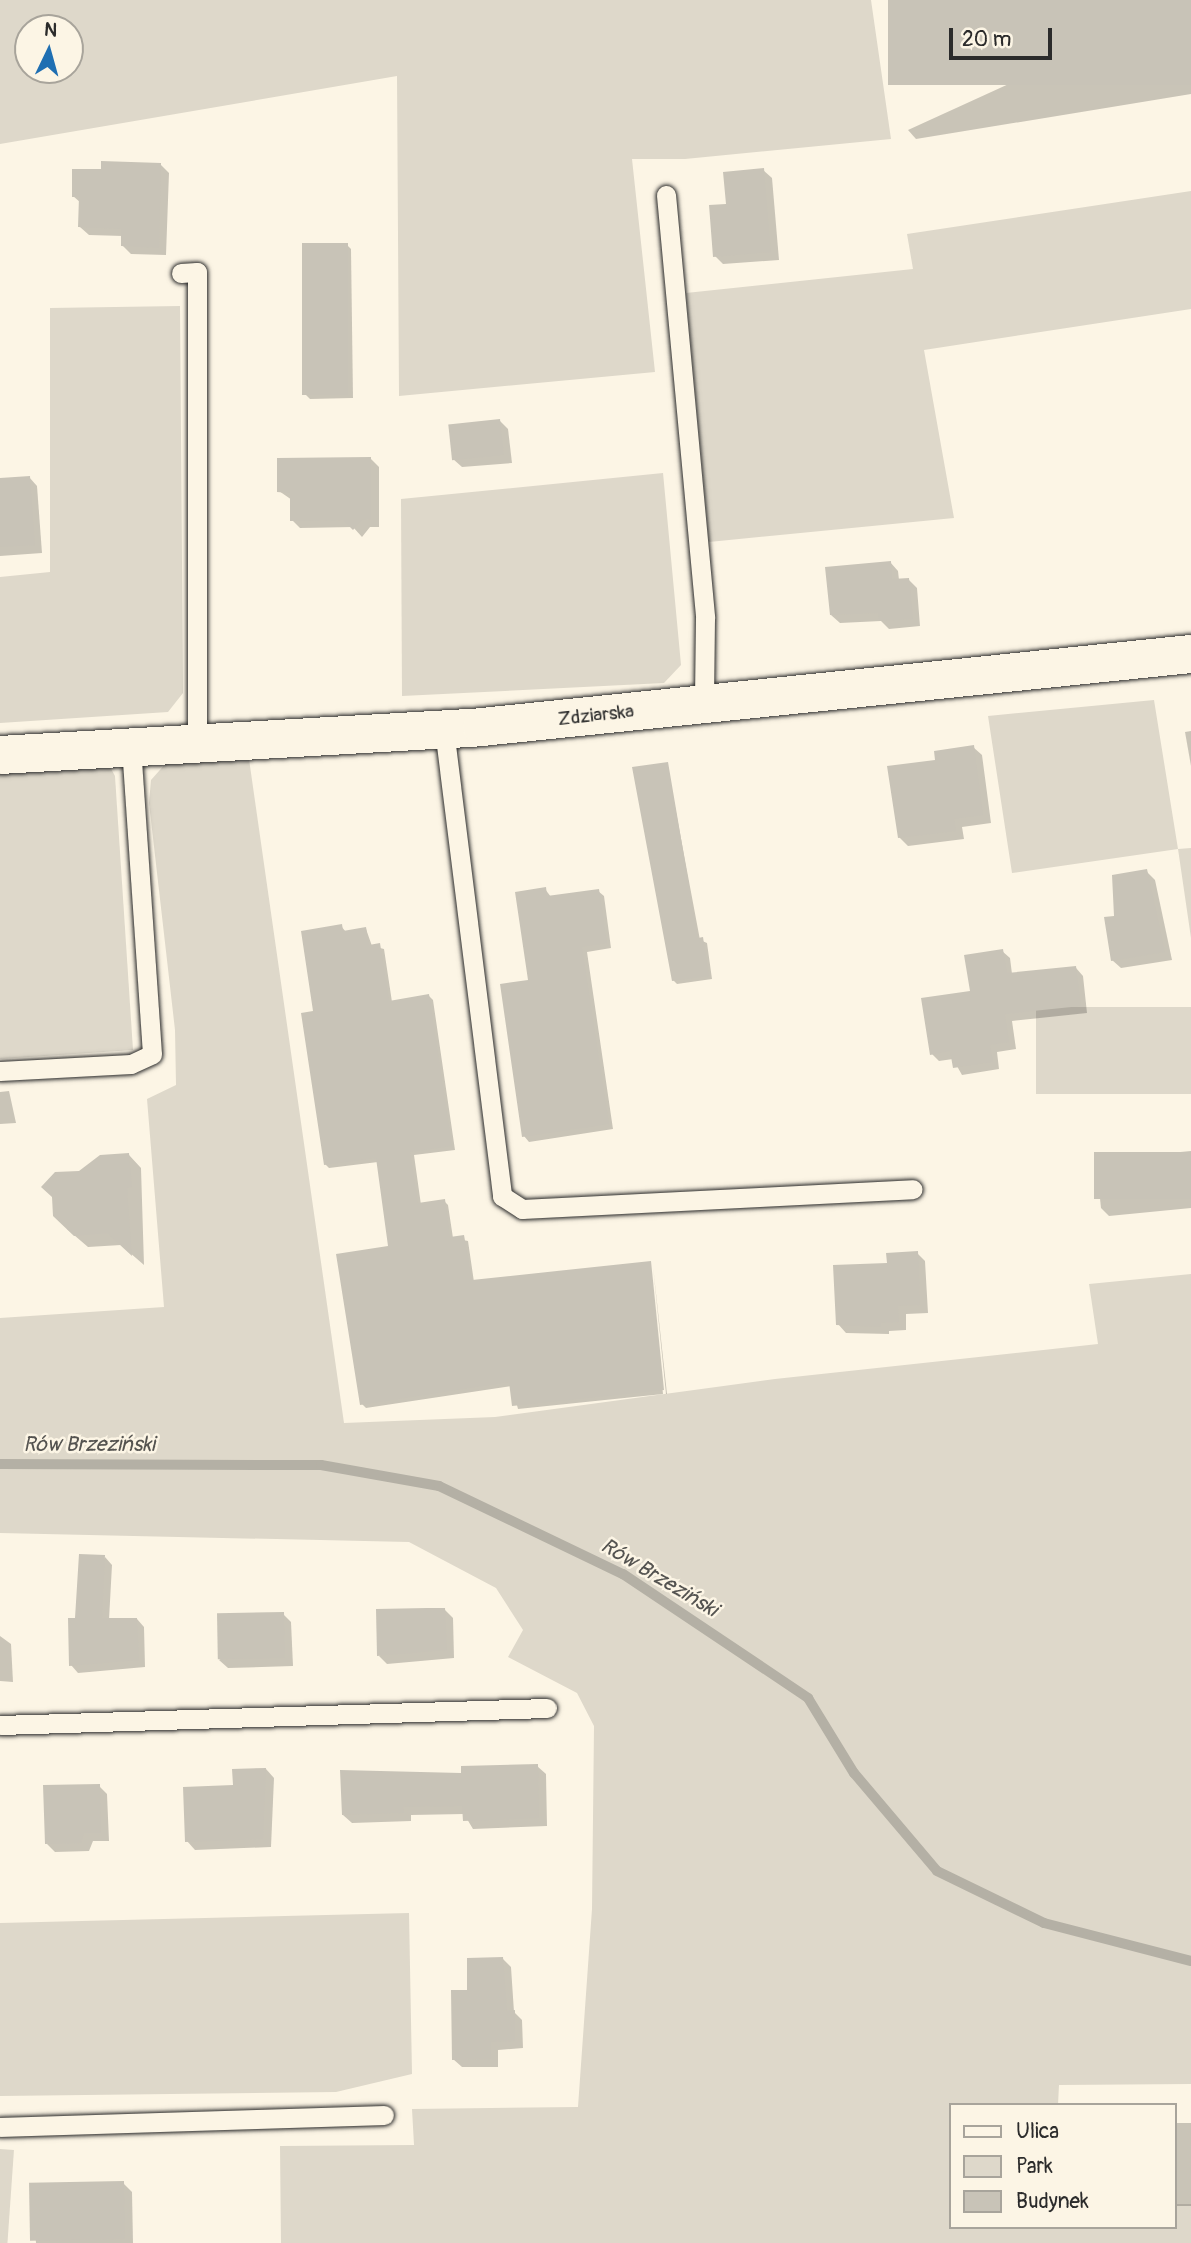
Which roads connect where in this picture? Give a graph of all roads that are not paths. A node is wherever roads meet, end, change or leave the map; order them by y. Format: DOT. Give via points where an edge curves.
graph roads {
  1 [pos="666,195"];
  2 [pos="181,273"];
  3 [pos="1191,653"];
  4 [pos="704,705"];
  5 [pos="444,729"];
  6 [pos="197,741"];
  7 [pos="131,746"];
  8 [pos="0,755"];
  9 [pos="0,1072"];
  10 [pos="912,1189"];
  11 [pos="547,1709"];
  12 [pos="0,1725"];
  13 [pos="384,2115"];
  14 [pos="0,2127"];
  1 -- 4 [label="lane" via="705,618"];
  2 -- 6 [label="lane" via="197,272"];
  3 -- 4 [label="street, Zdziarska"];
  4 -- 5 [label="street, Zdziarska"];
  5 -- 6 [label="street, Zdziarska"];
  5 -- 10 [label="lane" via="502,1196 522,1209"];
  6 -- 7 [label="street, Zdziarska"];
  7 -- 8 [label="street, Zdziarska"];
  7 -- 9 [label="lane" via="155,1043 152,1054 131,1064"];
  11 -- 12 [label="lane"];
  13 -- 14 [label="lane"];
}
